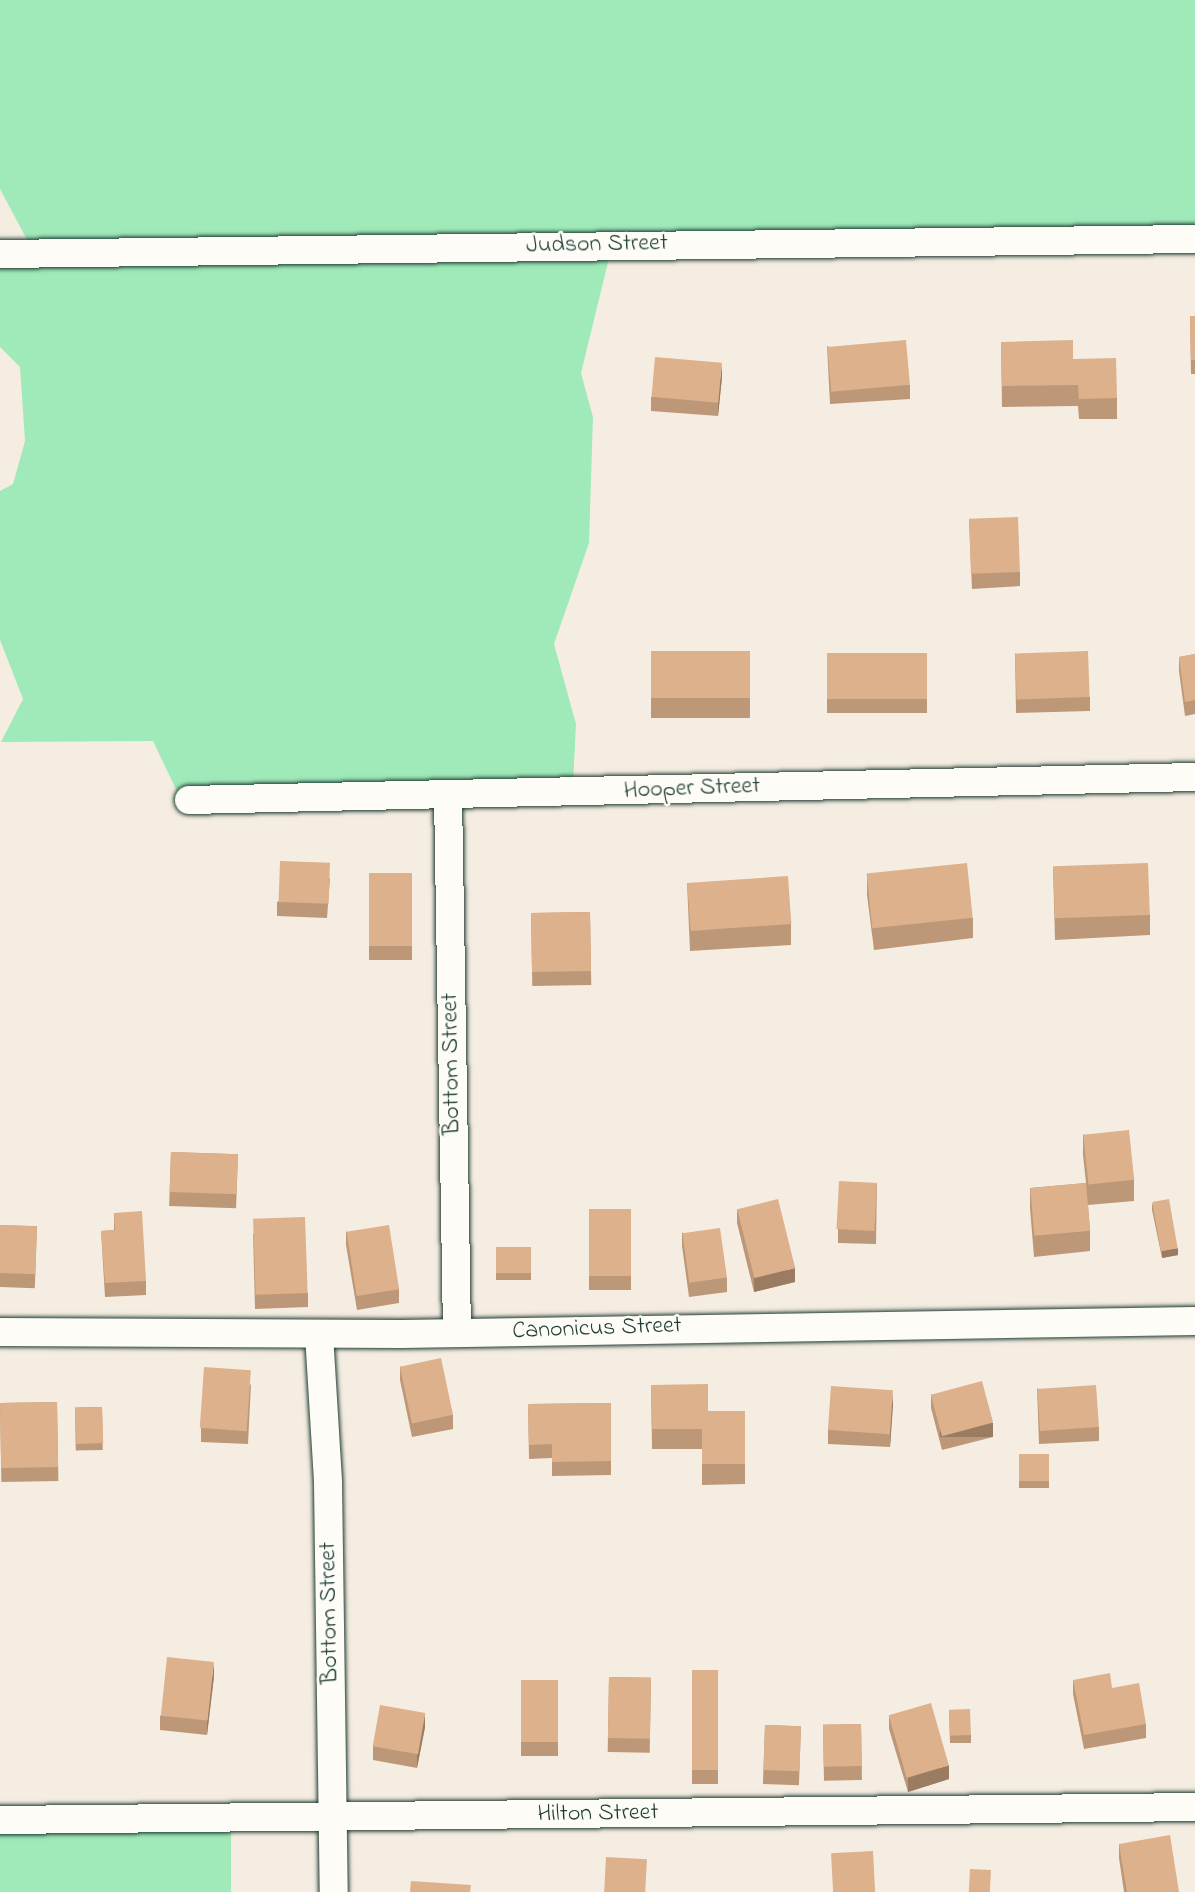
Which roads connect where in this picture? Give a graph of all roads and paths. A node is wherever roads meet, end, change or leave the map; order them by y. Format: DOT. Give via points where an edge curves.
graph roads {
  1 [pos="1195,239"];
  2 [pos="0,254"];
  3 [pos="1195,776"];
  4 [pos="448,795"];
  5 [pos="189,800"];
  6 [pos="1195,1321"];
  7 [pos="0,1332"];
  8 [pos="457,1333"];
  9 [pos="319,1334"];
  10 [pos="1195,1807"];
  11 [pos="334,1819"];
  12 [pos="0,1820"];
  13 [pos="334,1892"];
  1 -- 2 [label="street, Judson Street"];
  3 -- 4 [label="street, Hooper Street"];
  4 -- 5 [label="street, Hooper Street"];
  4 -- 8 [label="street, Bottom Street"];
  6 -- 8 [label="street, Canonicus Street"];
  7 -- 9 [label="street, Canonicus Street"];
  8 -- 9 [label="street, Canonicus Street"];
  9 -- 11 [label="street, Bottom Street"];
  10 -- 11 [label="street, Hilton Street"];
  11 -- 12 [label="street, Hilton Street"];
  11 -- 13 [label="street, Bottom Street"];
}
